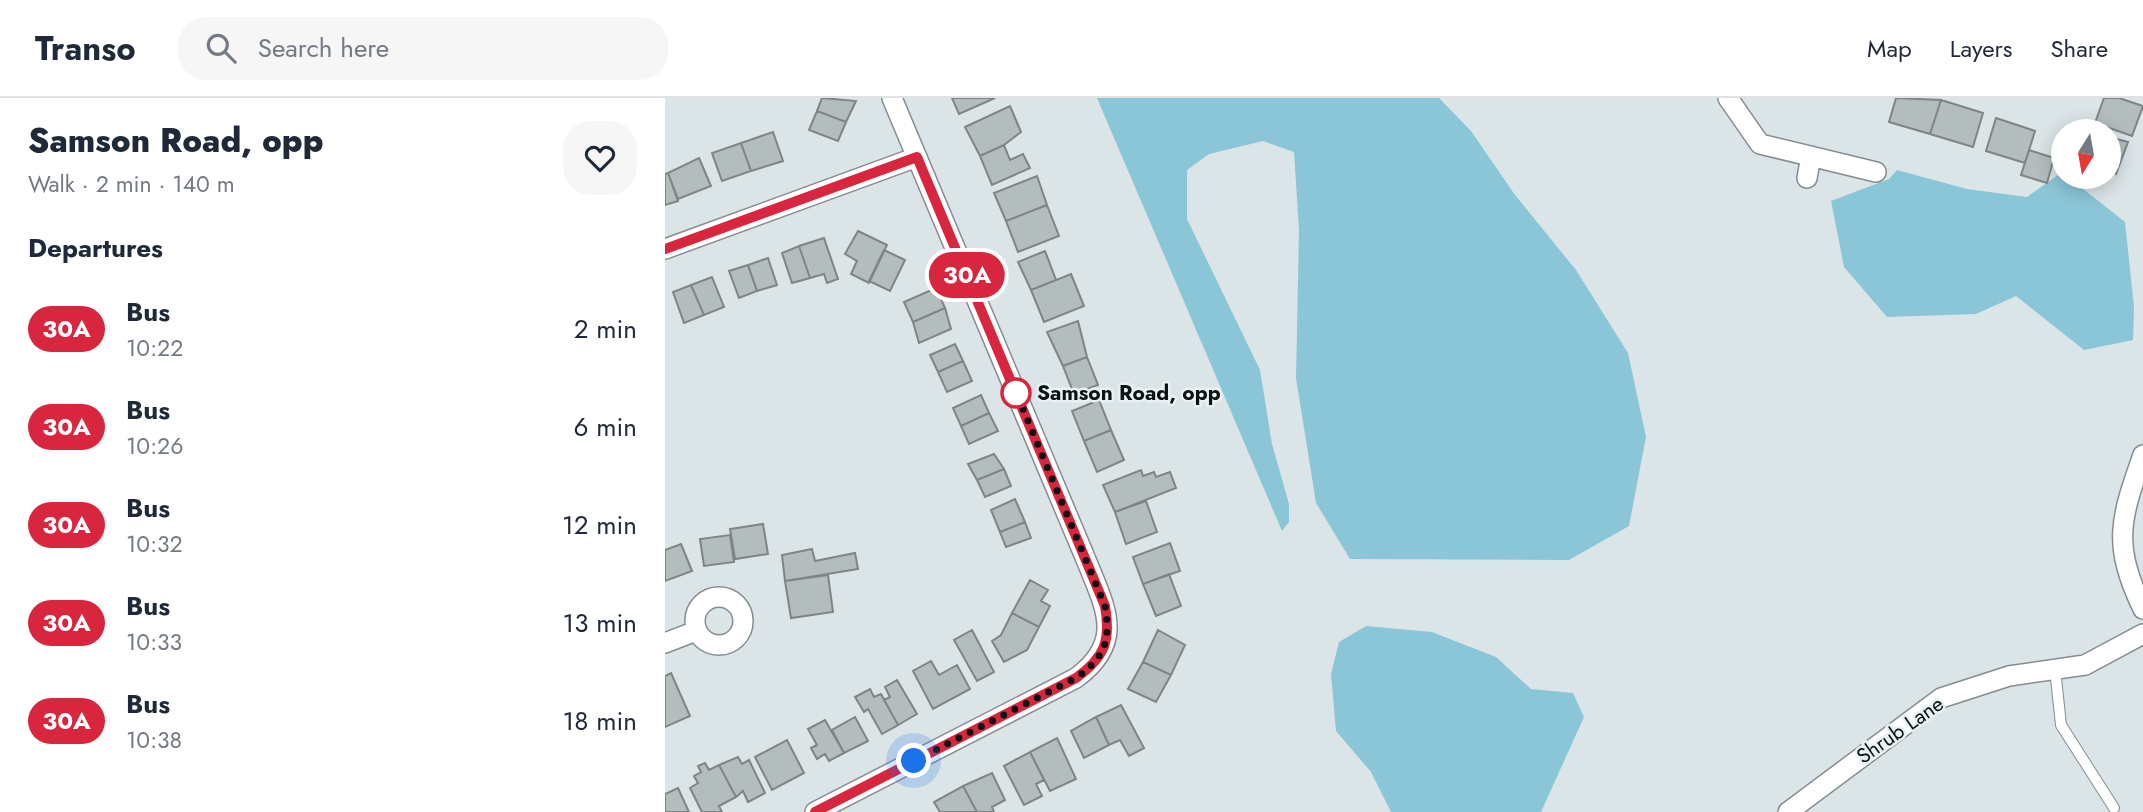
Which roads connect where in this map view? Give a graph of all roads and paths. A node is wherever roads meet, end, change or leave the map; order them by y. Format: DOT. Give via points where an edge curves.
graph roads {
  1 [pos="892,98"];
  2 [pos="1728,98"];
  3 [pos="1811,156"];
  4 [pos="917,157"];
  5 [pos="1876,172"];
  6 [pos="1807,178"];
  7 [pos="665,249"];
  8 [pos="2143,455"];
  9 [pos="2143,609"];
  10 [pos="696,631"];
  11 [pos="2143,634"];
  12 [pos="665,643"];
  13 [pos="2055,669"];
  14 [pos="2114,808"];
  15 [pos="814,812"];
  16 [pos="1788,812"];
  1 -- 4 [label="street"];
  2 -- 3 [label="street" via="1760,144"];
  3 -- 5 [label="street"];
  3 -- 6 [label="street"];
  4 -- 7 [label="street"];
  4 -- 15 [label="street" via="1105,606 1109,627 1105,648 1095,664 1076,678"];
  8 -- 9 [label="street" via="2126,501 2120,548"];
  10 -- 12 [label="street"];
  11 -- 13 [label="street, Shrub Lane" via="2085,665"];
  13 -- 14 [label="lane" via="2061,725"];
  13 -- 16 [label="street, Shrub Lane" via="2009,676 1941,698"];
}
